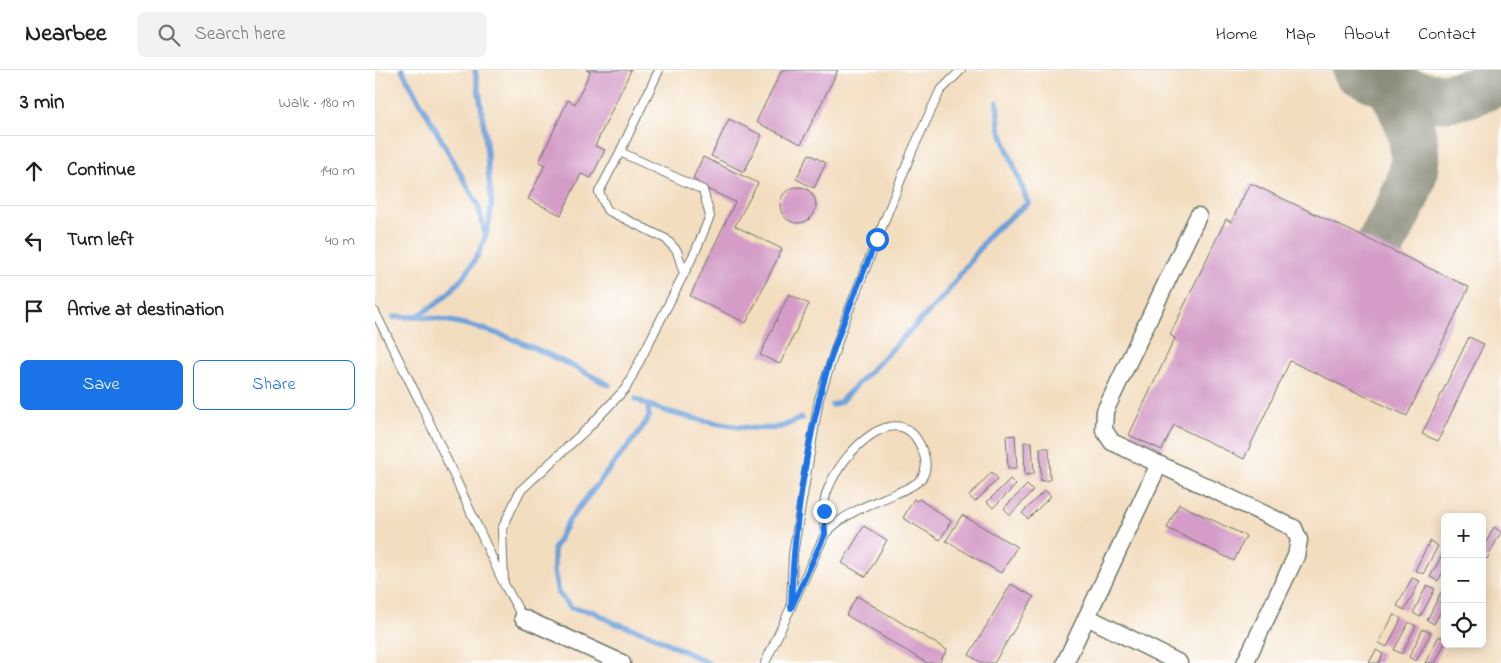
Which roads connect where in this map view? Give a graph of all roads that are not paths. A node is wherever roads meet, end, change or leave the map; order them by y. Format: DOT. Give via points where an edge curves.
graph roads {
  1 [pos="659,70"];
  2 [pos="961,70"];
  3 [pos="620,152"];
  4 [pos="1197,216"];
  5 [pos="684,274"];
  6 [pos="375,312"];
  7 [pos="1159,464"];
  8 [pos="825,534"];
  9 [pos="504,584"];
  10 [pos="791,608"];
  11 [pos="1087,617"];
  12 [pos="523,618"];
  13 [pos="621,663"];
  14 [pos="765,663"];
  15 [pos="1065,663"];
  16 [pos="1179,663"];
  17 [pos="1245,663"];
  1 -- 3 [label="lane"];
  2 -- 10 [label="lane" via="939,91 913,149 845,320 819,399 793,554"];
  3 -- 5 [label="lane" via="599,192 607,210 666,239 677,251"];
  3 -- 5 [label="lane" via="703,190 710,216"];
  4 -- 7 [label="street" via="1105,411 1104,430 1112,442"];
  5 -- 9 [label="lane" via="627,388 520,491 502,529"];
  6 -- 9 [label="lane"];
  7 -- 11 [label="street"];
  7 -- 17 [label="street" via="1293,528 1299,540 1287,575"];
  8 -- 8 [label="lane" via="836,522 859,508 911,487 921,479 925,458 919,441 909,430 897,426 879,430 861,441 842,461 827,490"];
  8 -- 10 [label="lane"];
  9 -- 12 [label="lane"];
  10 -- 14 [label="lane"];
  11 -- 15 [label="street"];
  11 -- 16 [label="street"];
  12 -- 13 [label="street"];
}
